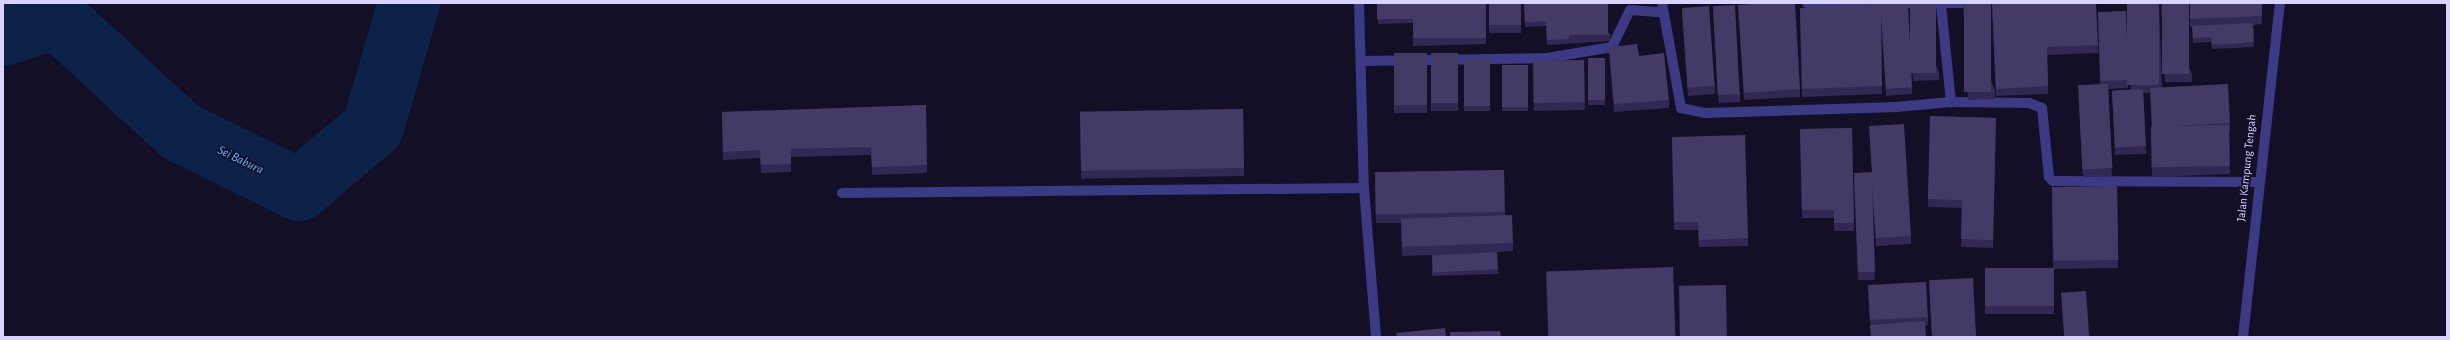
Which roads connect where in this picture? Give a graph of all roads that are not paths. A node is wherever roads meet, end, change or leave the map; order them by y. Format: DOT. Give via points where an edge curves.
graph roads {
  1 [pos="1358,3"];
  2 [pos="1807,3"];
  3 [pos="1983,3"];
  4 [pos="2280,3"];
  5 [pos="1941,5"];
  6 [pos="1662,8"];
  7 [pos="1362,61"];
  8 [pos="1952,102"];
  9 [pos="2258,182"];
  10 [pos="1364,188"];
  11 [pos="842,193"];
  12 [pos="1376,337"];
  13 [pos="2243,337"];
  1 -- 7 [label="street"];
  2 -- 5 [label="street"];
  3 -- 5 [label="street"];
  4 -- 9 [label="street, Jalan Kampung Tengah"];
  5 -- 8 [label="street"];
  6 -- 7 [label="street" via="1630,10 1612,47 1547,58"];
  6 -- 8 [label="street" via="1681,108 1705,113 1896,108"];
  7 -- 10 [label="street"];
  8 -- 9 [label="street" via="2029,103 2042,108 2049,177 2054,181"];
  9 -- 13 [label="street, Jalan Kampung Tengah"];
  10 -- 11 [label="street"];
  10 -- 12 [label="street"];
}
